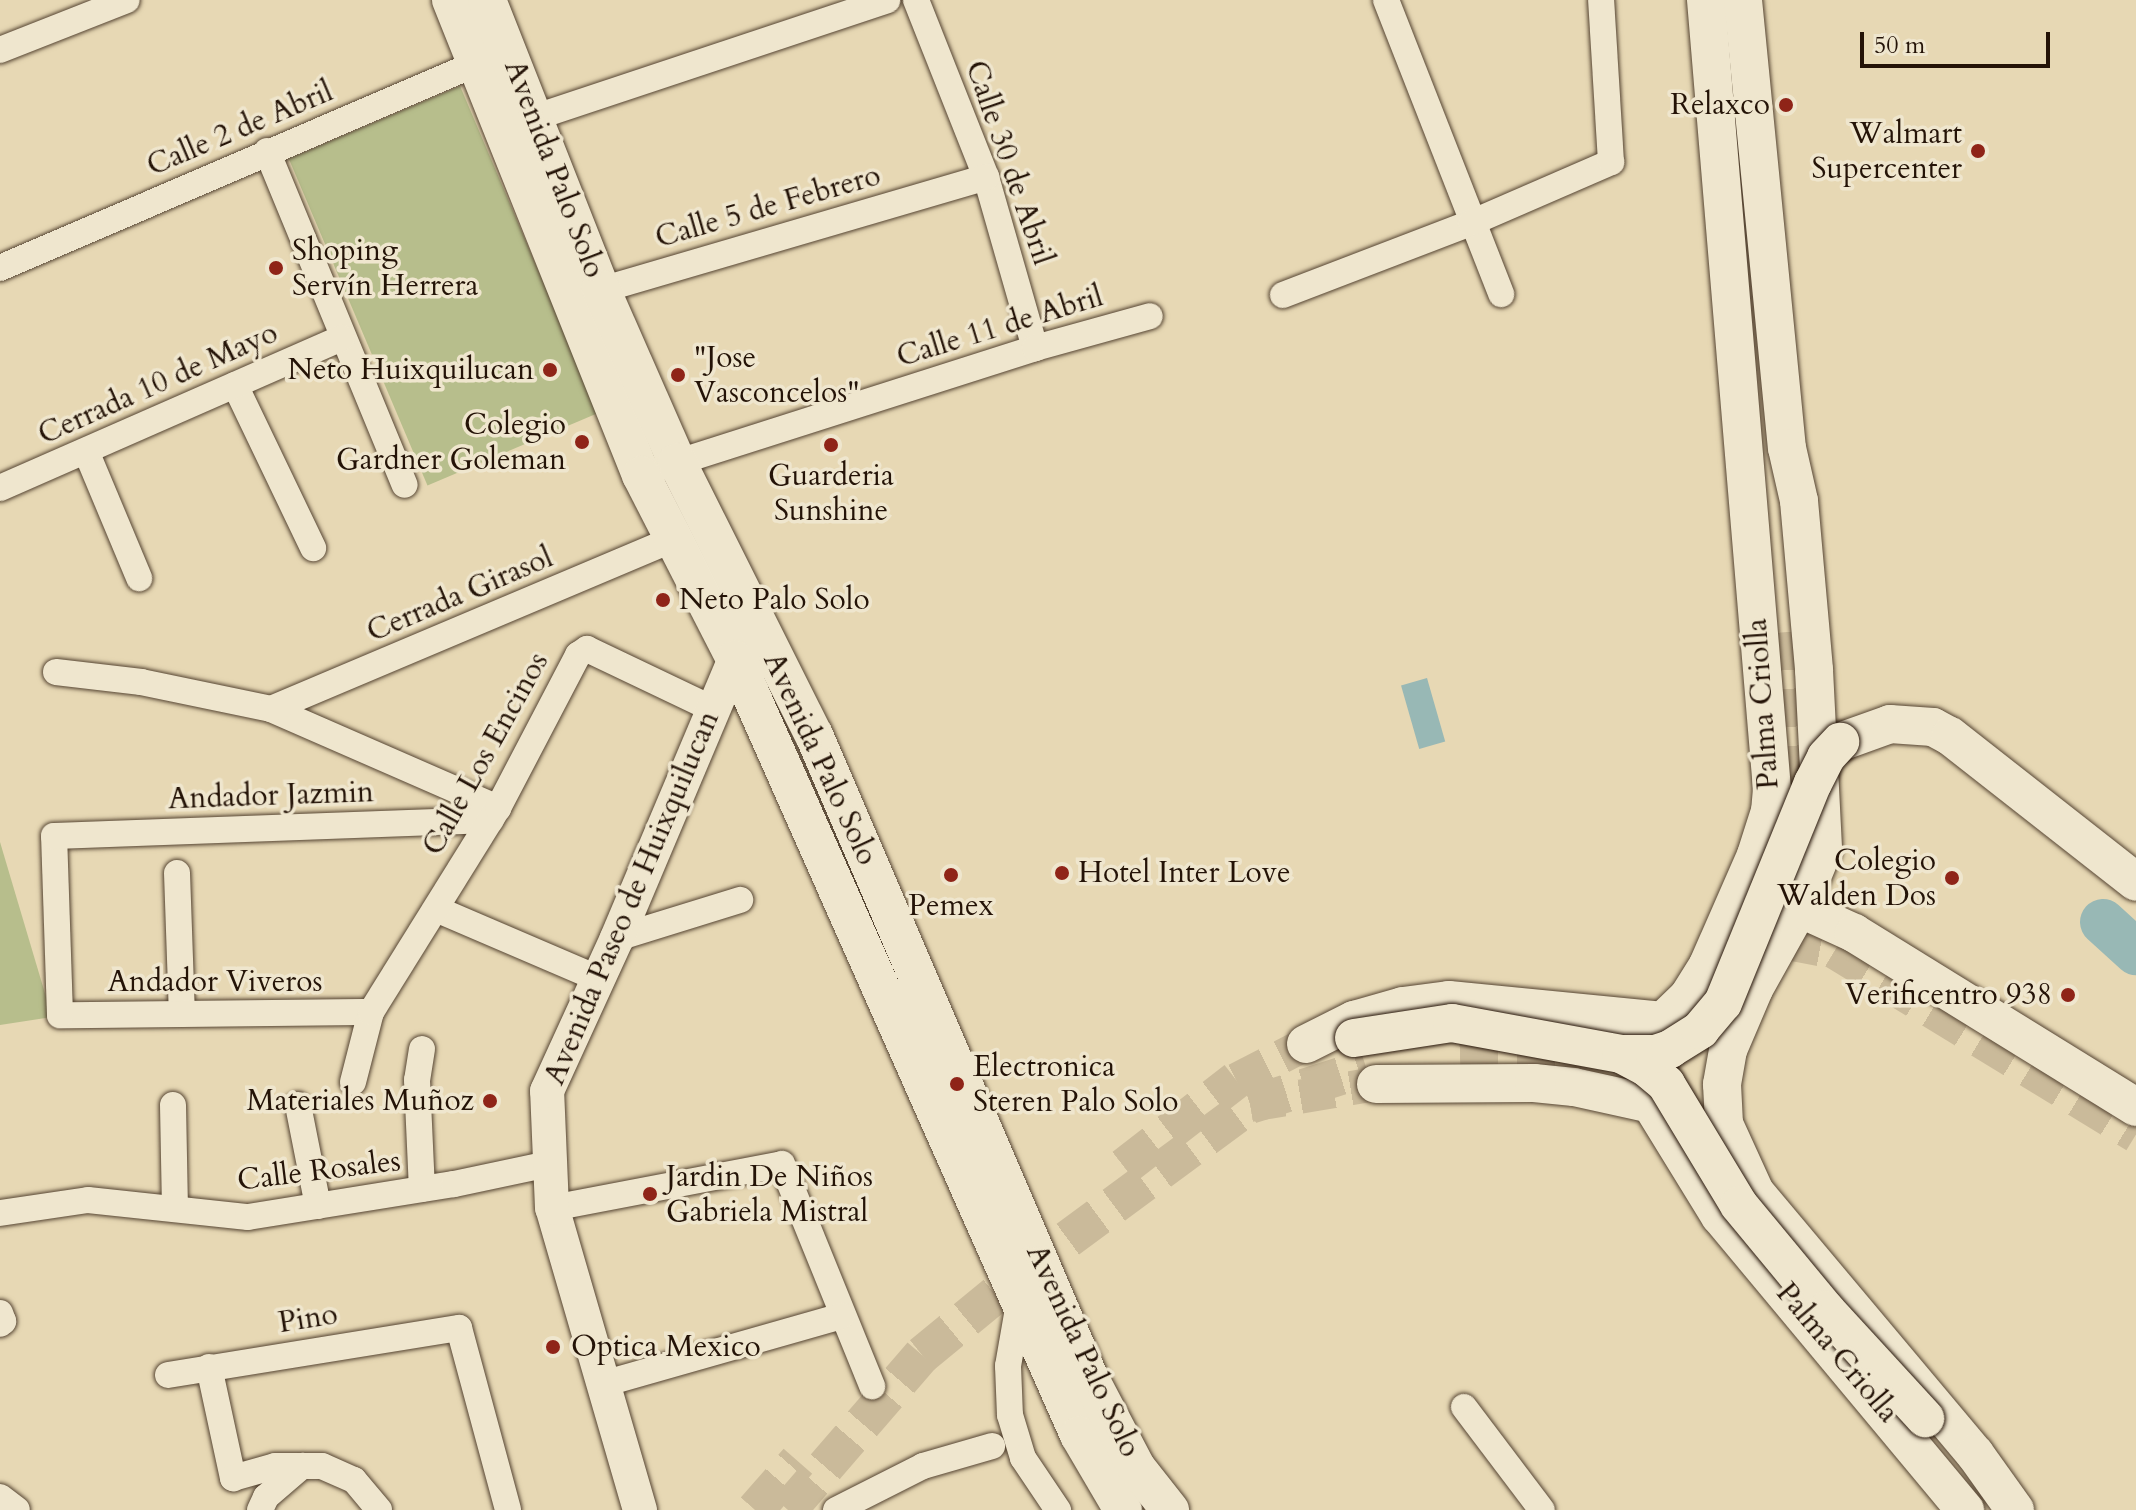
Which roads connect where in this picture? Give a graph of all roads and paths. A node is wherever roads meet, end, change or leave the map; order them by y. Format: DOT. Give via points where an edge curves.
graph roads {
  1 [pos="127,0"];
  2 [pos="451,0"];
  3 [pos="487,0"];
  4 [pos="887,0"];
  5 [pos="916,0"];
  6 [pos="1386,0"];
  7 [pos="1601,0"];
  8 [pos="1706,0"];
  9 [pos="1743,0"];
  10 [pos="0,50"];
  11 [pos="491,57"];
  12 [pos="518,123"];
  13 [pos="267,151"];
  14 [pos="986,177"];
  15 [pos="1471,223"];
  16 [pos="0,268"];
  17 [pos="584,294"];
  18 [pos="1501,294"];
  19 [pos="1283,295"];
  20 [pos="1150,316"];
  21 [pos="342,338"];
  22 [pos="1035,348"];
  23 [pos="235,385"];
  24 [pos="1787,448"];
  25 [pos="86,451"];
  26 [pos="677,462"];
  27 [pos="641,475"];
  28 [pos="405,485"];
  29 [pos="0,488"];
  30 [pos="674,539"];
  31 [pos="313,548"];
  32 [pos="139,578"];
  33 [pos="752,616"];
  34 [pos="1786,632"];
  35 [pos="735,659"];
  36 [pos="56,672"];
  37 [pos="271,709"];
  38 [pos="713,709"];
  39 [pos="494,814"];
  40 [pos="177,873"];
  41 [pos="2136,882"];
  42 [pos="1740,895"];
  43 [pos="740,900"];
  44 [pos="436,909"];
  45 [pos="1787,930"];
  46 [pos="617,938"];
  47 [pos="599,979"];
  48 [pos="371,1012"];
  49 [pos="182,1014"];
  50 [pos="60,1015"];
  51 [pos="1663,1021"];
  52 [pos="941,1028"];
  53 [pos="905,1044"];
  54 [pos="422,1049"];
  55 [pos="1621,1054"];
  56 [pos="1460,1058"];
  57 [pos="1365,1064"];
  58 [pos="353,1082"];
  59 [pos="1651,1104"];
  60 [pos="173,1105"];
  61 [pos="298,1105"];
  62 [pos="2136,1107"];
  63 [pos="549,1164"];
  64 [pos="422,1189"];
  65 [pos="318,1206"];
  66 [pos="552,1208"];
  67 [pos="175,1209"];
  68 [pos="0,1213"];
  69 [pos="1776,1217"];
  70 [pos="1747,1248"];
  71 [pos="1019,1303"];
  72 [pos="842,1316"];
  73 [pos="209,1367"];
  74 [pos="168,1375"];
  75 [pos="603,1384"];
  76 [pos="872,1386"];
  77 [pos="1464,1407"];
  78 [pos="992,1446"];
  79 [pos="1974,1453"];
  80 [pos="302,1466"];
  81 [pos="0,1497"];
  82 [pos="17,1510"];
  83 [pos="260,1510"];
  84 [pos="379,1510"];
  85 [pos="508,1510"];
  86 [pos="640,1510"];
  87 [pos="836,1510"];
  88 [pos="1058,1510"];
  89 [pos="1123,1510"];
  90 [pos="1170,1510"];
  91 [pos="1542,1510"];
  92 [pos="1965,1510"];
  93 [pos="2015,1510"];
  1 -- 10 [label="street"];
  2 -- 11 [label="main road, Avenida Palo Solo"];
  3 -- 11 [label="main road, Avenida Palo Solo"];
  4 -- 12 [label="street"];
  5 -- 14 [label="street, Calle 30 de Abril"];
  6 -- 15 [label="street"];
  7 -- 15 [label="street" via="1611,162"];
  8 -- 42 [label="main road, Palma Criolla" via="1772,789 1770,811"];
  9 -- 24 [label="main road, Palma Criolla"];
  11 -- 12 [label="main road, Avenida Palo Solo"];
  11 -- 13 [label="street, Calle 2 de Abril"];
  12 -- 17 [label="main road, Avenida Palo Solo"];
  13 -- 16 [label="street, Calle 2 de Abril"];
  13 -- 21 [label="street"];
  14 -- 17 [label="street, Calle 5 de Febrero"];
  14 -- 22 [label="street, Calle 30 de Abril"];
  15 -- 18 [label="street"];
  15 -- 19 [label="street"];
  17 -- 26 [label="main road, Avenida Palo Solo"];
  17 -- 27 [label="main road, Avenida Palo Solo"];
  20 -- 22 [label="street, Calle 11 de Abril"];
  21 -- 23 [label="street, Cerrada 10 de Mayo"];
  21 -- 28 [label="street"];
  22 -- 26 [label="street, Calle 11 de Abril"];
  23 -- 25 [label="street, Cerrada 10 de Mayo"];
  23 -- 31 [label="street"];
  24 -- 34 [label="main road" via="1775,504"];
  24 -- 45 [label="main road, Palma Criolla" via="1799,501 1823,850"];
  25 -- 29 [label="street, Cerrada 10 de Mayo"];
  25 -- 32 [label="street"];
  26 -- 27 [label="street, Calle 11 de Abril"];
  26 -- 33 [label="main road, Avenida Palo Solo"];
  27 -- 30 [label="main road, Avenida Palo Solo"];
  30 -- 35 [label="main road, Avenida Palo Solo"];
  30 -- 37 [label="street, Cerrada Girasol"];
  33 -- 35 [label="street, Avenida Paseo de Huixquilucan"];
  33 -- 52 [label="main road, Avenida Palo Solo" via="814,735"];
  35 -- 38 [label="street, Avenida Paseo de Huixquilucan"];
  35 -- 53 [label="main road, Avenida Palo Solo"];
  36 -- 37 [label="street" via="141,682"];
  37 -- 39 [label="street"];
  38 -- 39 [label="street, Calle Los Encinos" via="583,650"];
  38 -- 46 [label="street, Avenida Paseo de Huixquilucan"];
  39 -- 44 [label="street, Calle Los Encinos"];
  39 -- 50 [label="street, Andador Jazmin" via="54,836"];
  40 -- 49 [label="street"];
  41 -- 55 [label="main road, bridge" via="1950,736 1911,724 1859,732 1833,749 1813,783 1723,1003 1700,1030 1670,1049"];
  42 -- 45 [label="main road"];
  42 -- 51 [label="main road, Palma Criolla" via="1708,965 1689,996"];
  43 -- 46 [label="street"];
  44 -- 47 [label="street"];
  44 -- 48 [label="street, Calle Los Encinos"];
  45 -- 62 [label="main road" via="1854,933"];
  45 -- 69 [label="main road, Palma Criolla" via="1728,1050 1722,1084 1724,1124 1738,1160"];
  46 -- 47 [label="street, Avenida Paseo de Huixquilucan"];
  47 -- 63 [label="street, Avenida Paseo de Huixquilucan" via="547,1091"];
  48 -- 49 [label="street, Andador Viveros"];
  48 -- 58 [label="street, Calle Los Encinos"];
  49 -- 50 [label="street, Andador Viveros"];
  51 -- 57 [label="main road" via="1449,1000 1354,1020 1306,1044"];
  51 -- 59 [label="main road, Palma Criolla" via="1648,1061"];
  52 -- 53 [label="main road"];
  52 -- 90 [label="main road, Avenida Palo Solo" via="1089,1377 1136,1467"];
  53 -- 71 [label="main road, Avenida Palo Solo"];
  54 -- 64 [label="street" via="417,1080"];
  55 -- 57 [label="main road, bridge" via="1452,1023"];
  55 -- 79 [label="main road, bridge" via="1666,1084 1739,1205 1826,1310 1925,1418"];
  56 -- 57 [label="main road"];
  57 -- 59 [label="main road" via="1574,1087"];
  59 -- 70 [label="main road, Palma Criolla" via="1720,1216"];
  60 -- 67 [label="street"];
  61 -- 65 [label="street"];
  63 -- 64 [label="street, Calle Rosales"];
  63 -- 66 [label="street, Avenida Paseo de Huixquilucan"];
  64 -- 65 [label="street, Calle Rosales"];
  65 -- 67 [label="street, Calle Rosales" via="248,1217"];
  66 -- 72 [label="street" via="782,1164"];
  66 -- 75 [label="street, Avenida Paseo de Huixquilucan"];
  67 -- 68 [label="street, Calle Rosales" via="88,1200"];
  69 -- 70 [label="main road" via="1780,1230 1771,1247"];
  69 -- 79 [label="main road, Palma Criolla"];
  70 -- 92 [label="main road, Palma Criolla"];
  71 -- 88 [label="street" via="1008,1366 1010,1415 1023,1458"];
  71 -- 89 [label="main road, Avenida Palo Solo" via="1079,1435"];
  72 -- 75 [label="street"];
  72 -- 76 [label="street"];
  73 -- 74 [label="street, Pino"];
  73 -- 80 [label="street" via="233,1478 275,1466"];
  73 -- 85 [label="street, Pino" via="459,1328"];
  75 -- 86 [label="street, Avenida Paseo de Huixquilucan"];
  77 -- 91 [label="street"];
  78 -- 87 [label="street" via="923,1466"];
  79 -- 93 [label="main road, Palma Criolla"];
  80 -- 83 [label="street" via="266,1497"];
  80 -- 84 [label="street" via="322,1466 354,1480"];
  81 -- 82 [label="street"];
}
